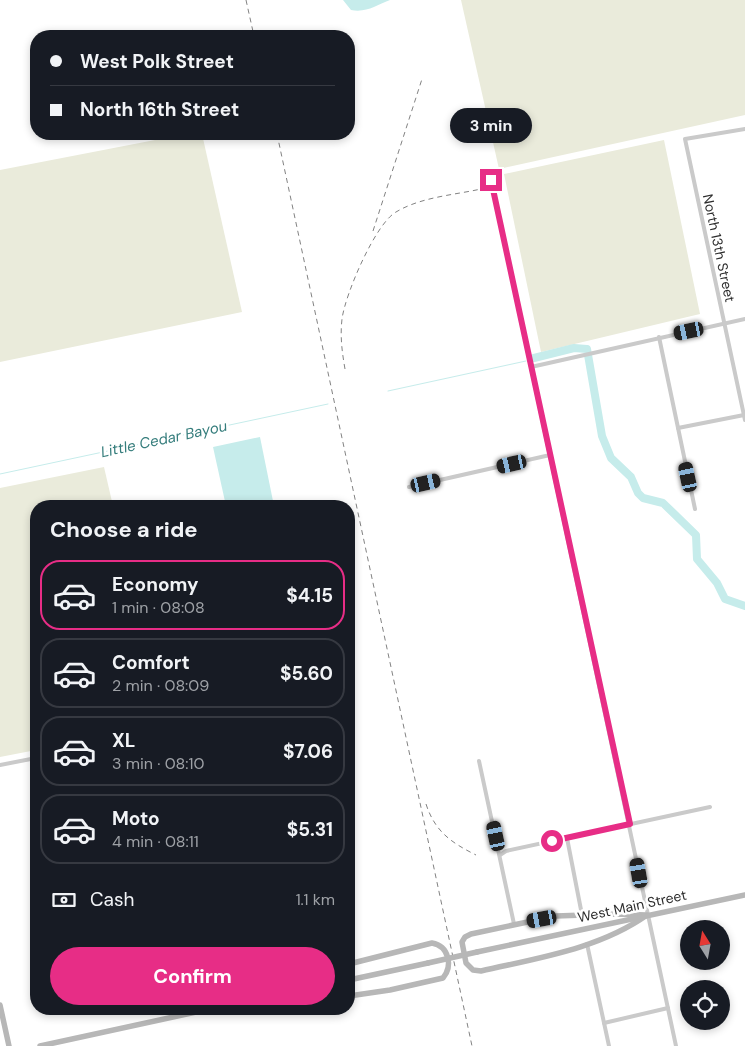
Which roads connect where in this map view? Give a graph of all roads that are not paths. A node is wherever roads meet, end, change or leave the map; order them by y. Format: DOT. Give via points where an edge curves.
graph roads {
  1 [pos="745,129"];
  2 [pos="491,180"];
  3 [pos="745,319"];
  4 [pos="724,324"];
  5 [pos="659,337"];
  6 [pos="531,366"];
  7 [pos="745,416"];
  8 [pos="678,428"];
  9 [pos="550,455"];
  10 [pos="409,487"];
  11 [pos="695,509"];
  12 [pos="30,759"];
  13 [pos="479,761"];
  14 [pos="0,765"];
  15 [pos="710,807"];
  16 [pos="630,824"];
  17 [pos="567,838"];
  18 [pos="500,855"];
  19 [pos="745,894"];
  20 [pos="582,915"];
  21 [pos="647,915"];
  22 [pos="514,924"];
  23 [pos="587,944"];
  24 [pos="355,962"];
  25 [pos="355,979"];
  26 [pos="355,995"];
  27 [pos="0,1005"];
  28 [pos="668,1008"];
  29 [pos="174,1015"];
  30 [pos="604,1023"];
  31 [pos="70,1039"];
  32 [pos="9,1046"];
  33 [pos="40,1046"];
  34 [pos="72,1046"];
  35 [pos="609,1046"];
  36 [pos="676,1046"];
  1 -- 4 [label="street, North 13th Street" via="685,139"];
  2 -- 6 [label="street"];
  3 -- 4 [label="street"];
  4 -- 5 [label="street"];
  4 -- 7 [label="street, North 13th Street"];
  5 -- 6 [label="street"];
  5 -- 8 [label="street"];
  6 -- 9 [label="street"];
  7 -- 8 [label="street"];
  8 -- 11 [label="street"];
  9 -- 10 [label="street"];
  9 -- 16 [label="street"];
  12 -- 14 [label="street"];
  13 -- 18 [label="street"];
  15 -- 16 [label="street"];
  16 -- 17 [label="street"];
  16 -- 21 [label="street"];
  17 -- 18 [label="street"];
  17 -- 20 [label="street"];
  18 -- 22 [label="street"];
  19 -- 21 [label="main road, West Main Street"];
  20 -- 21 [label="main road"];
  20 -- 22 [label="main road"];
  21 -- 23 [label="main road" via="628,928"];
  21 -- 25 [label="main road, West Main Street, bridge"];
  21 -- 28 [label="street"];
  22 -- 23 [label="main road" via="465,937 462,946 467,966 481,971 551,956"];
  23 -- 30 [label="street"];
  24 -- 26 [label="main road" via="432,943 445,950 448,966 443,978"];
  27 -- 32 [label="main road"];
  28 -- 30 [label="street"];
  28 -- 36 [label="street"];
  29 -- 31 [label="main road"];
  30 -- 35 [label="street"];
  31 -- 33 [label="main road"];
  31 -- 34 [label="street"];
}
